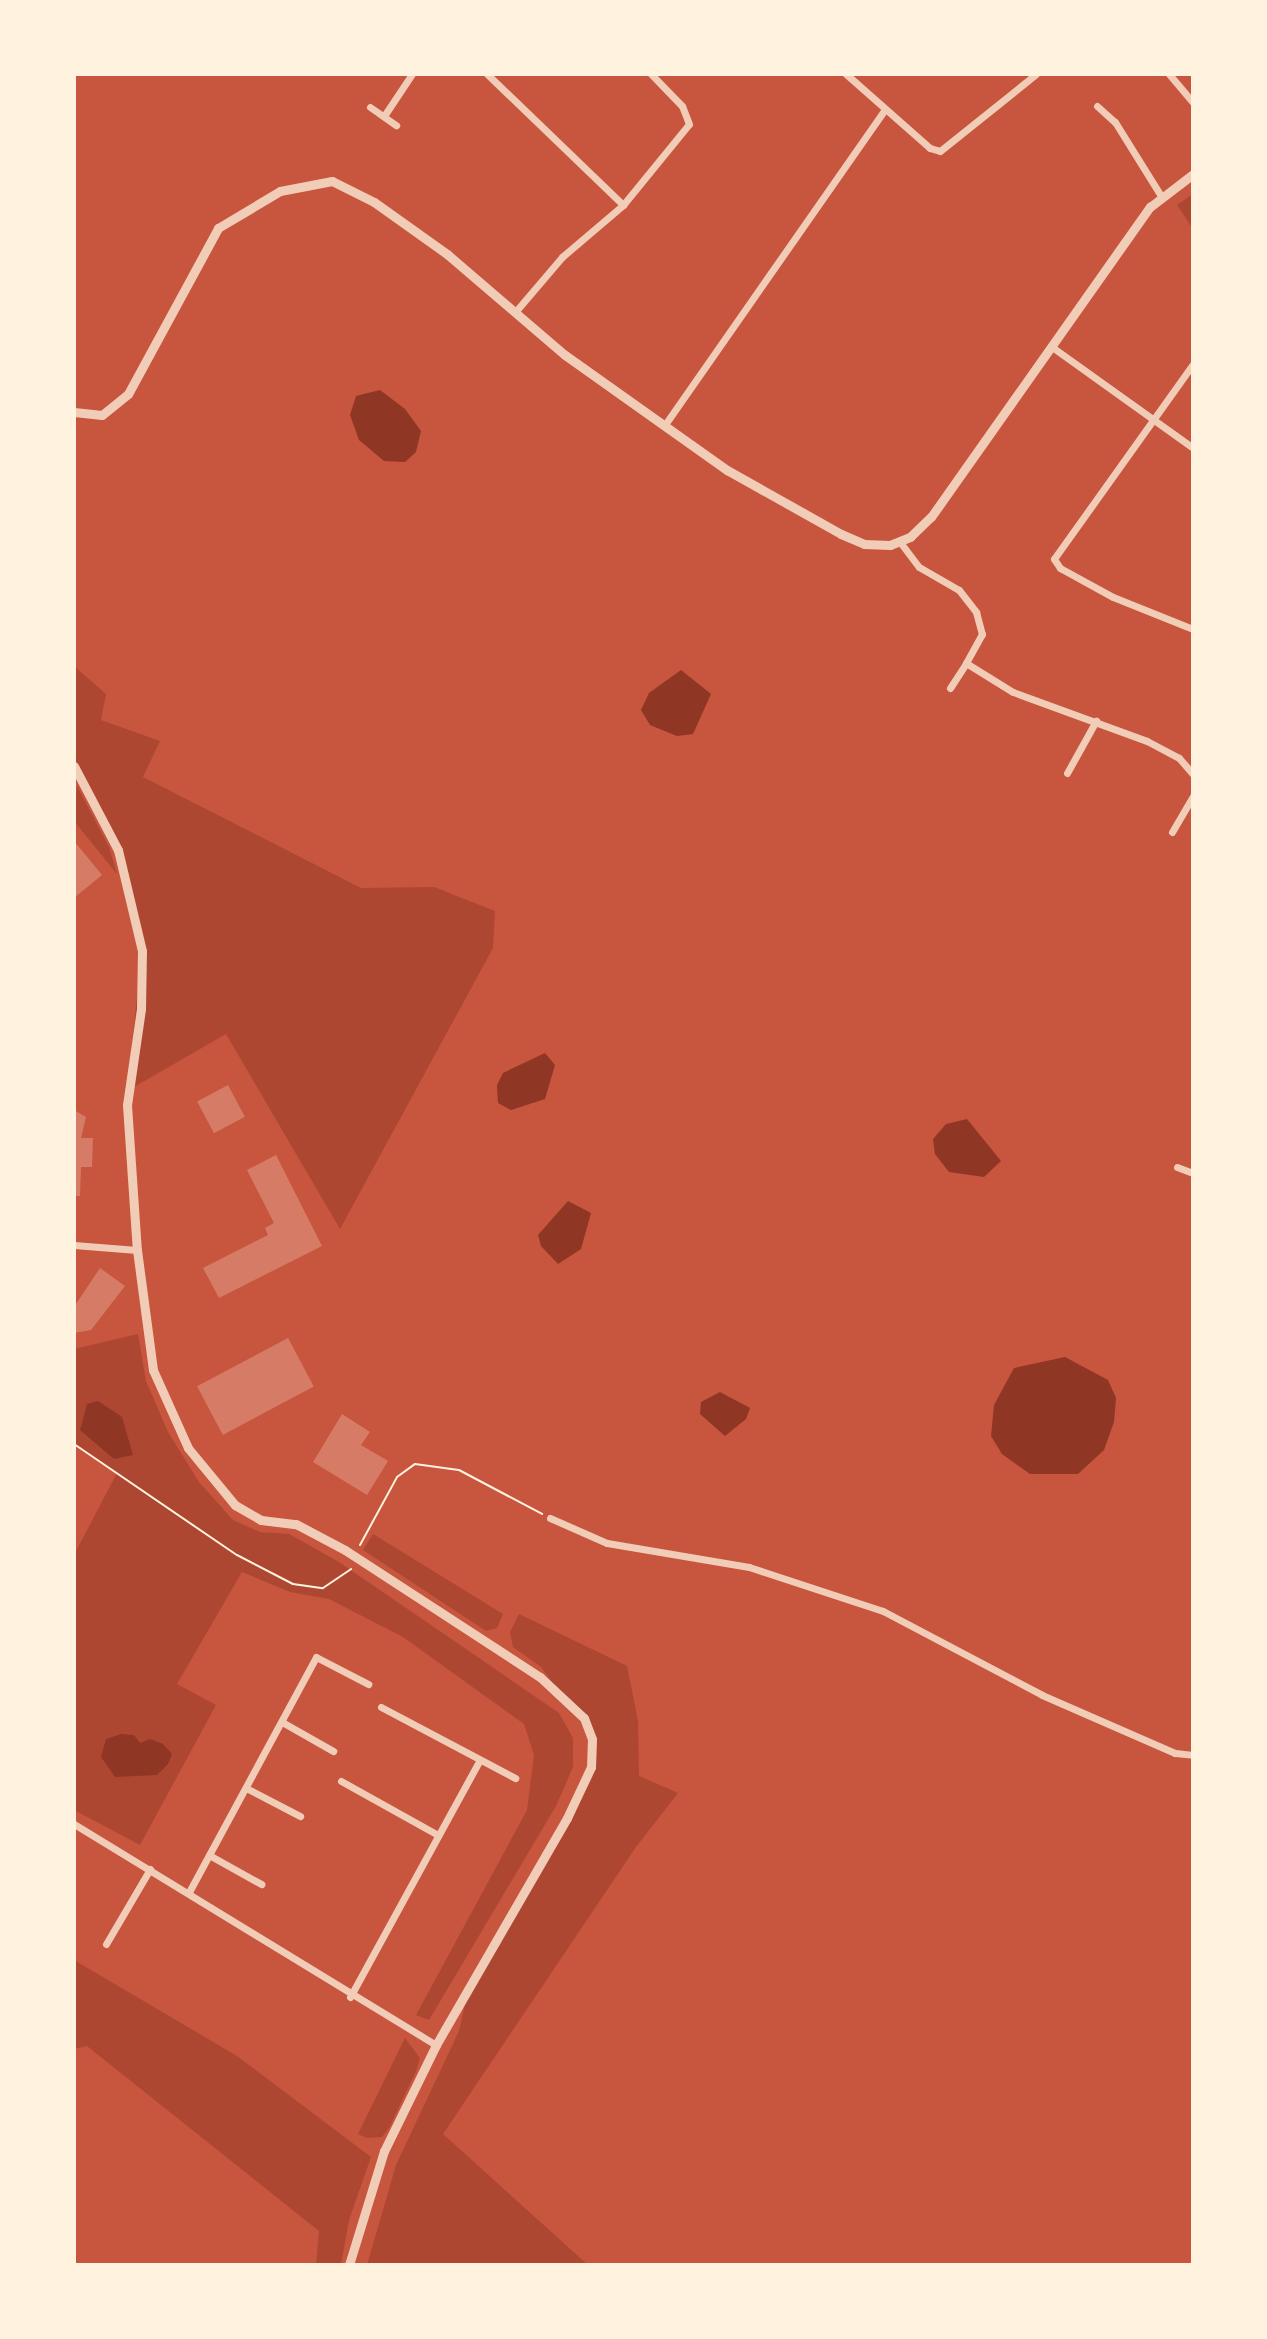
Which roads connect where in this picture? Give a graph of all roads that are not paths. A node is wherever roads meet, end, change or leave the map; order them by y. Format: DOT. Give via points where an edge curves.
graph roads {
  1 [pos="412,74"];
  2 [pos="487,74"];
  3 [pos="651,74"];
  4 [pos="846,74"];
  5 [pos="1172,75"];
  6 [pos="1030,76"];
  7 [pos="1193,103"];
  8 [pos="1097,106"];
  9 [pos="370,107"];
  10 [pos="885,109"];
  11 [pos="384,116"];
  12 [pos="396,125"];
  13 [pos="1193,174"];
  14 [pos="1161,196"];
  15 [pos="623,205"];
  16 [pos="516,311"];
  17 [pos="1052,347"];
  18 [pos="1193,364"];
  19 [pos="74,412"];
  20 [pos="1153,419"];
  21 [pos="664,426"];
  22 [pos="1193,448"];
  23 [pos="900,542"];
  24 [pos="1193,629"];
  25 [pos="966,663"];
  26 [pos="950,688"];
  27 [pos="1096,721"];
  28 [pos="74,766"];
  29 [pos="1067,773"];
  30 [pos="1193,774"];
  31 [pos="1193,796"];
  32 [pos="1172,832"];
  33 [pos="1177,1167"];
  34 [pos="1193,1173"];
  35 [pos="74,1245"];
  36 [pos="137,1250"];
  37 [pos="550,1518"];
  38 [pos="368,1684"];
  39 [pos="381,1707"];
  40 [pos="282,1722"];
  41 [pos="333,1751"];
  42 [pos="1193,1755"];
  43 [pos="480,1760"];
  44 [pos="515,1778"];
  45 [pos="341,1781"];
  46 [pos="246,1788"];
  47 [pos="300,1816"];
  48 [pos="74,1824"];
  49 [pos="438,1835"];
  50 [pos="209,1855"];
  51 [pos="150,1869"];
  52 [pos="261,1884"];
  53 [pos="189,1892"];
  54 [pos="106,1944"];
  55 [pos="350,1997"];
  56 [pos="436,2045"];
  57 [pos="349,2265"];
  1 -- 11 [label="street"];
  2 -- 15 [label="street"];
  3 -- 15 [label="street" via="682,106 689,124"];
  4 -- 10 [label="street"];
  5 -- 7 [label="street"];
  6 -- 10 [label="street" via="940,151"];
  8 -- 14 [label="street" via="1115,122"];
  9 -- 11 [label="street"];
  10 -- 21 [label="street"];
  11 -- 12 [label="street"];
  13 -- 14 [label="street"];
  14 -- 17 [label="street"];
  15 -- 16 [label="street" via="562,257"];
  16 -- 19 [label="street" via="374,202 332,181 306,182 266,198 218,228 128,394 102,415"];
  16 -- 21 [label="street" via="565,355"];
  17 -- 20 [label="street"];
  17 -- 23 [label="street" via="931,517"];
  18 -- 20 [label="street"];
  20 -- 22 [label="street"];
  20 -- 24 [label="street" via="1054,559 1060,568 1113,597"];
  21 -- 23 [label="street" via="757,489 841,534 873,546"];
  23 -- 25 [label="street" via="919,567 959,590 976,612 982,634"];
  25 -- 26 [label="street"];
  25 -- 27 [label="street" via="1013,692"];
  27 -- 29 [label="street"];
  27 -- 30 [label="street" via="1179,758"];
  28 -- 36 [label="street" via="118,850 142,951 141,1009 127,1105"];
  31 -- 32 [label="street"];
  33 -- 34 [label="street"];
  35 -- 36 [label="street"];
  36 -- 56 [label="street" via="153,1370 202,1469 222,1495 261,1520 296,1524 354,1556 540,1677 584,1718 592,1739 590,1772 567,1818"];
  37 -- 42 [label="street" via="607,1543 749,1567 883,1611 1048,1697 1175,1753"];
  38 -- 40 [label="street" via="316,1657"];
  39 -- 43 [label="street"];
  40 -- 41 [label="street"];
  40 -- 46 [label="street"];
  43 -- 44 [label="street"];
  43 -- 49 [label="street"];
  45 -- 49 [label="street"];
  46 -- 47 [label="street"];
  46 -- 50 [label="street"];
  48 -- 51 [label="street"];
  49 -- 55 [label="street"];
  50 -- 52 [label="street"];
  50 -- 53 [label="street"];
  51 -- 53 [label="street"];
  51 -- 54 [label="street"];
  53 -- 55 [label="street"];
  55 -- 56 [label="street"];
  56 -- 57 [label="street" via="381,2159"];
}
